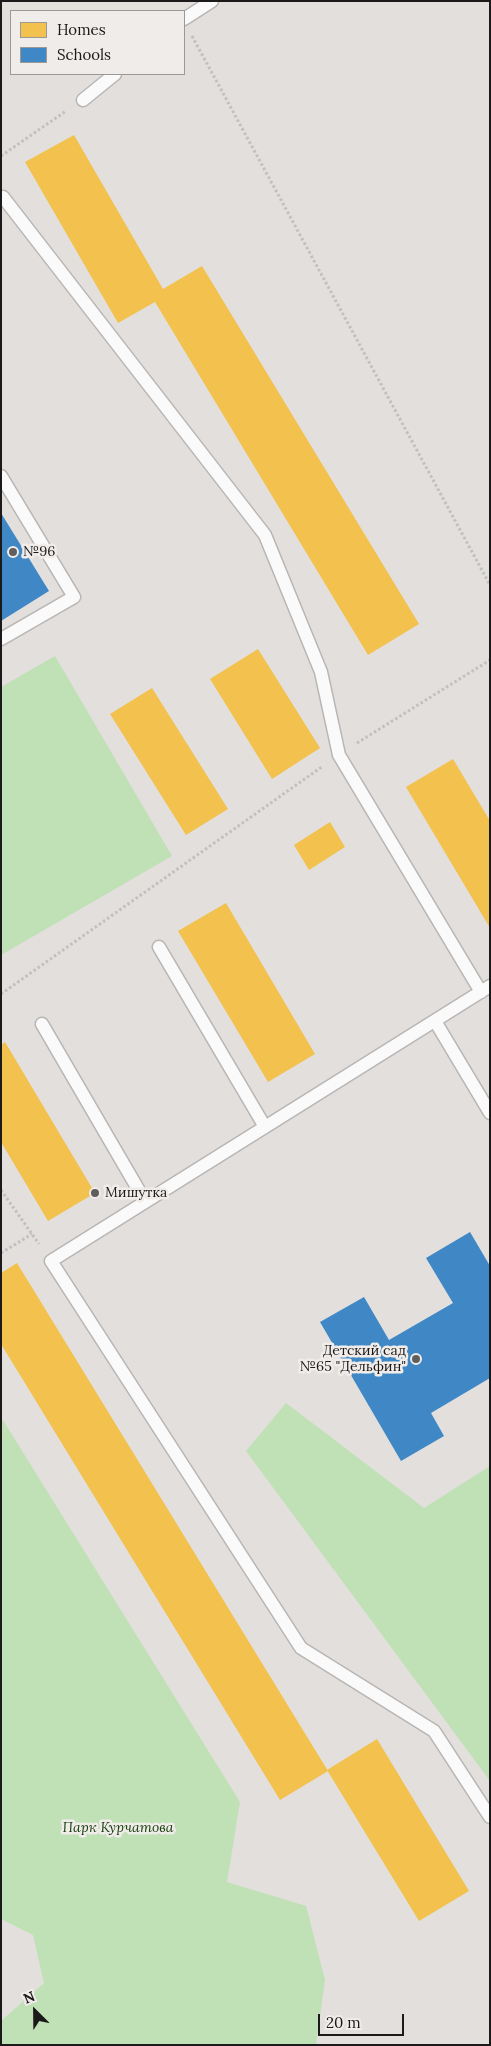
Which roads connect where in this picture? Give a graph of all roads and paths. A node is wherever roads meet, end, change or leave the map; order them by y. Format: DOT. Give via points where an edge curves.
graph roads {
  1 [pos="212,1"];
  2 [pos="186,24"];
  3 [pos="114,75"];
  4 [pos="83,100"];
  5 [pos="1,156"];
  6 [pos="3,197"];
  7 [pos="1,476"];
  8 [pos="490,585"];
  9 [pos="1,639"];
  10 [pos="490,660"];
  11 [pos="339,755"];
  12 [pos="159,947"];
  13 [pos="485,989"];
  14 [pos="1,994"];
  15 [pos="435,1021"];
  16 [pos="42,1024"];
  17 [pos="490,1113"];
  18 [pos="265,1127"];
  19 [pos="1,1190"];
  20 [pos="145,1201"];
  21 [pos="32,1234"];
  22 [pos="1,1253"];
  23 [pos="50,1261"];
  24 [pos="490,1816"];
  1 -- 2 [label="lane"];
  2 -- 8 [label="path"];
  3 -- 4 [label="lane"];
  4 -- 5 [label="path"];
  6 -- 11 [label="lane" via="266,535 320,672"];
  7 -- 9 [label="lane" via="74,597"];
  10 -- 11 [label="path"];
  11 -- 13 [label="lane"];
  11 -- 14 [label="path"];
  12 -- 18 [label="lane"];
  13 -- 15 [label="lane"];
  15 -- 17 [label="lane"];
  15 -- 18 [label="lane"];
  16 -- 20 [label="lane"];
  18 -- 20 [label="lane"];
  19 -- 21 [label="path"];
  20 -- 23 [label="lane"];
  21 -- 22 [label="path"];
  21 -- 23 [label="path"];
  23 -- 24 [label="lane" via="301,1648 434,1731"];
}
